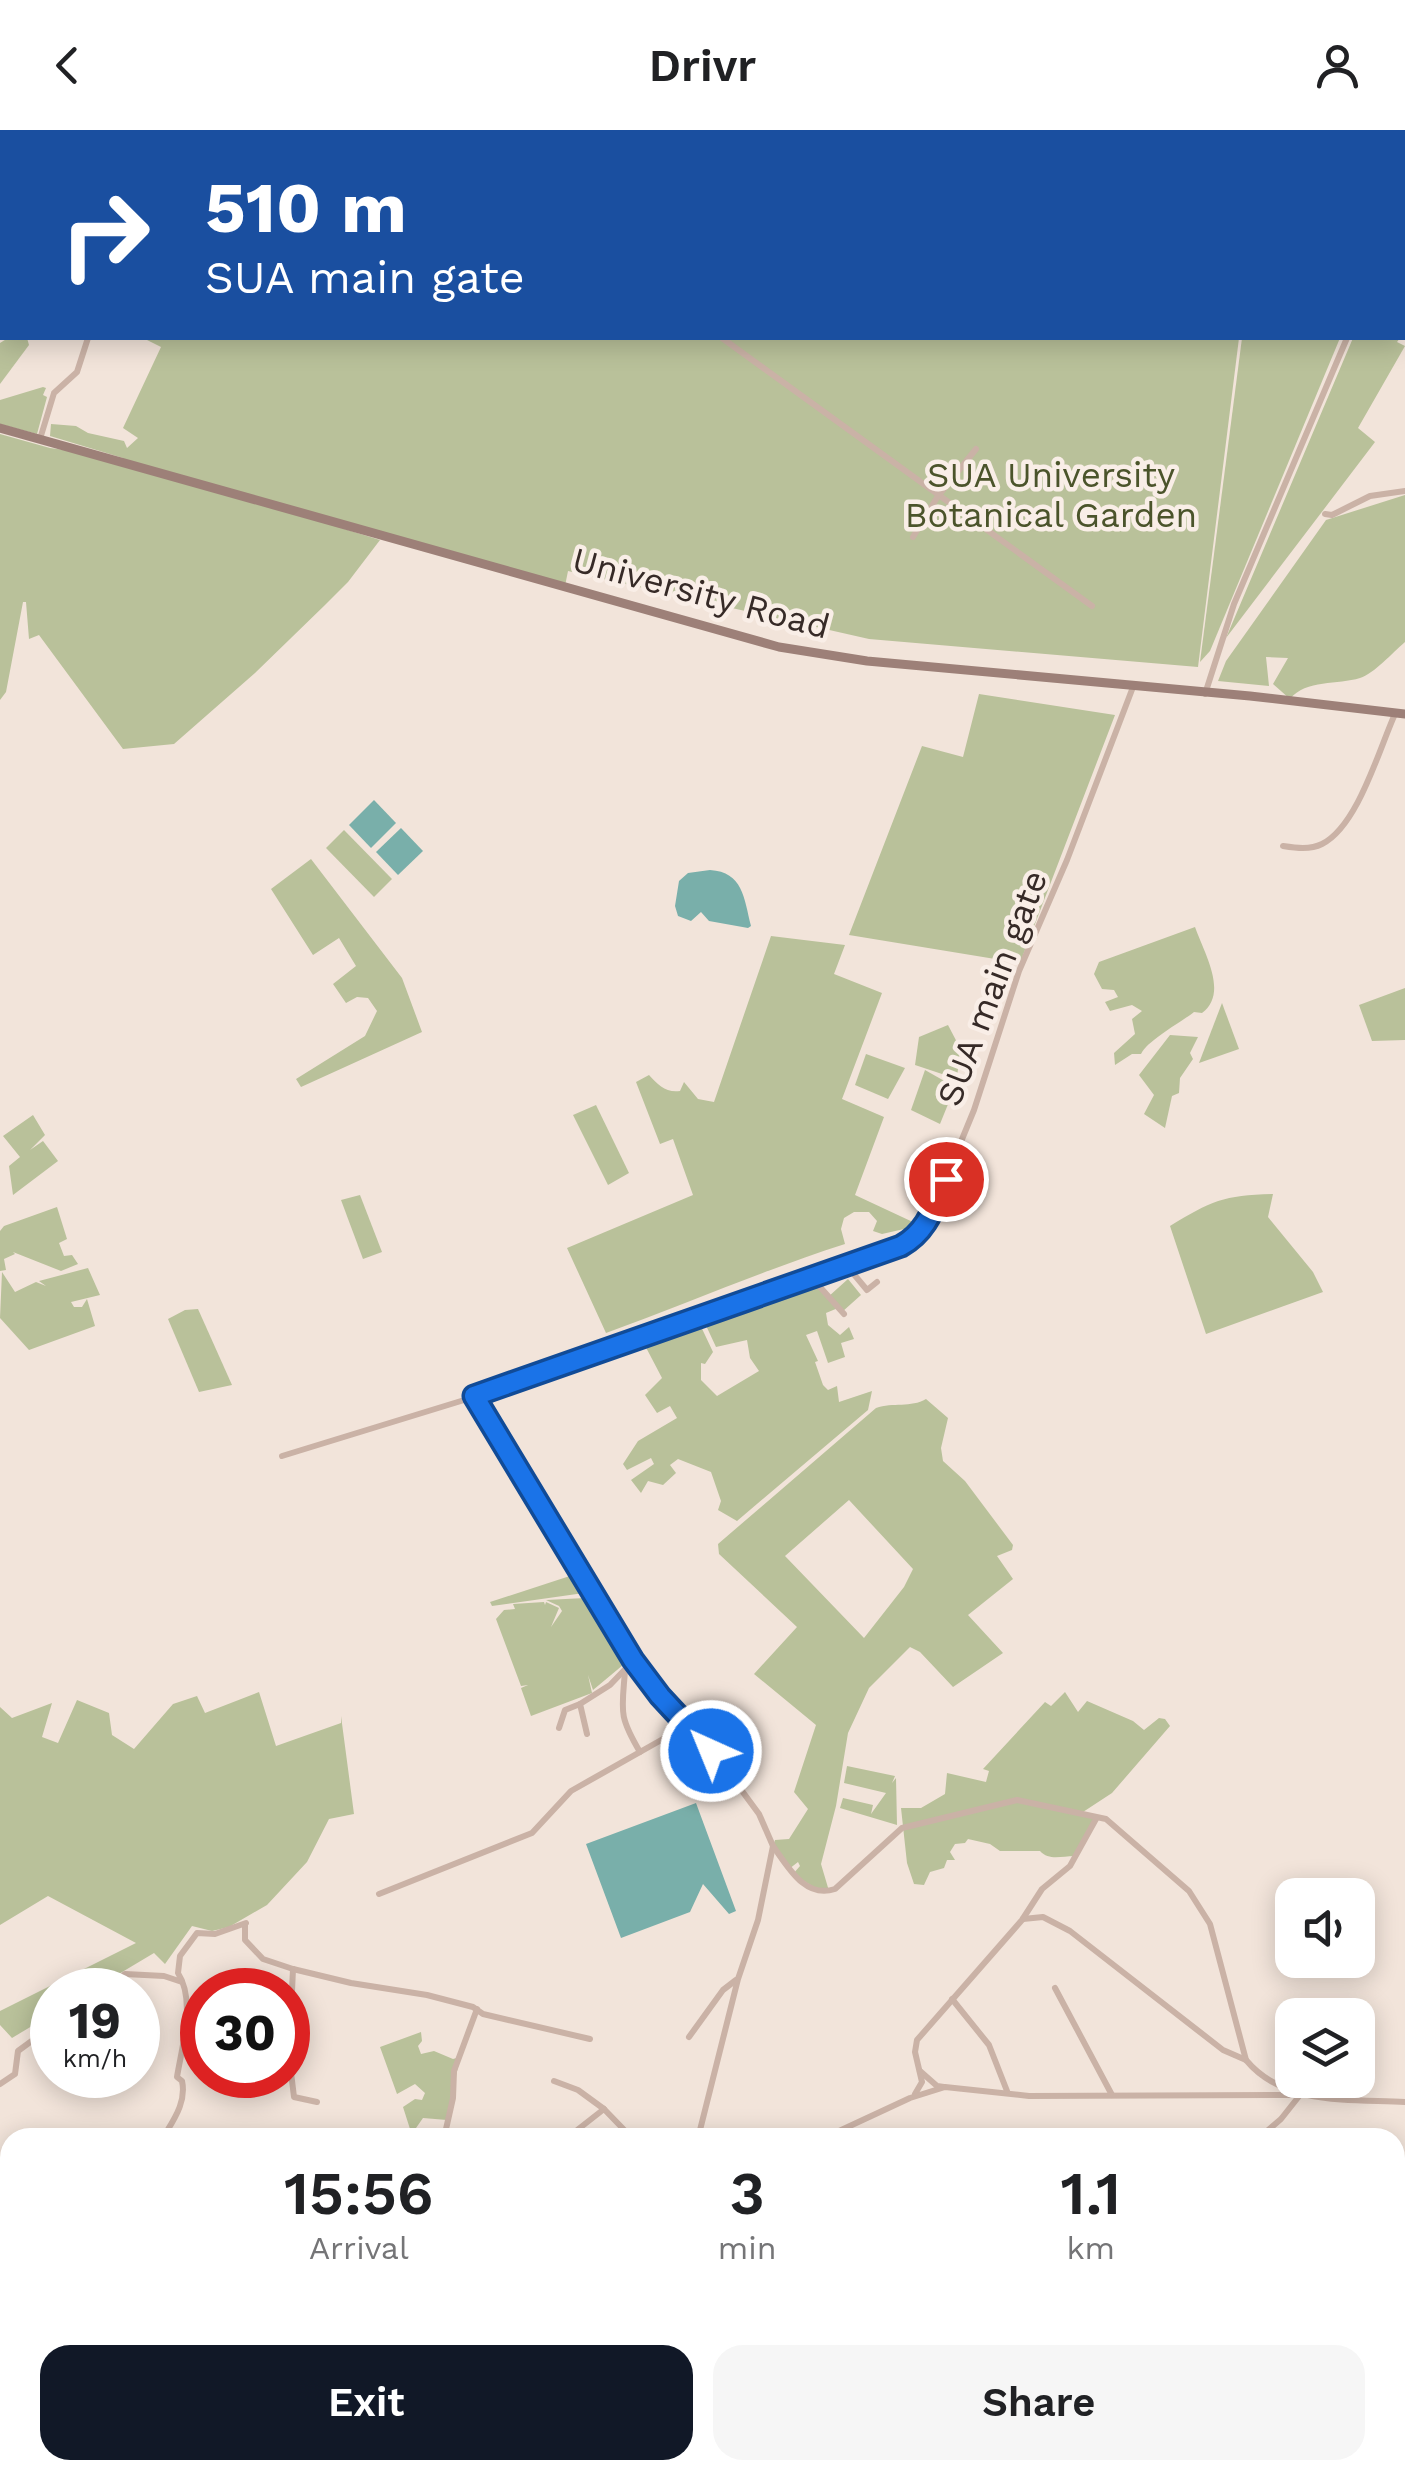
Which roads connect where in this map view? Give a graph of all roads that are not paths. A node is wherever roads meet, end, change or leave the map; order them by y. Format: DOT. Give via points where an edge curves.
graph roads {
  1 [pos="87,340"];
  2 [pos="725,340"];
  3 [pos="1345,340"];
  4 [pos="0,428"];
  5 [pos="40,439"];
  6 [pos="976,449"];
  7 [pos="1405,491"];
  8 [pos="938,496"];
  9 [pos="1325,514"];
  10 [pos="913,537"];
  11 [pos="1092,606"];
  12 [pos="1133,687"];
  13 [pos="1205,694"];
  14 [pos="1400,714"];
  15 [pos="1283,846"];
  16 [pos="847,1266"];
  17 [pos="812,1278"];
  18 [pos="877,1282"];
  19 [pos="844,1314"];
  20 [pos="474,1396"];
  21 [pos="282,1456"];
  22 [pos="633,1660"];
  23 [pos="625,1670"];
  24 [pos="580,1704"];
  25 [pos="686,1726"];
  26 [pos="558,1728"];
  27 [pos="587,1734"];
  28 [pos="640,1752"];
  29 [pos="1096,1819"];
  30 [pos="773,1846"];
  31 [pos="379,1894"];
  32 [pos="1022,1920"];
  33 [pos="290,1968"];
  34 [pos="310,1973"];
  35 [pos="180,1976"];
  36 [pos="738,1978"];
  37 [pos="1055,1988"];
  38 [pos="952,1999"];
  39 [pos="477,2009"];
  40 [pos="690,2037"];
  41 [pos="590,2040"];
  42 [pos="30,2042"];
  43 [pos="1246,2060"];
  44 [pos="920,2071"];
  45 [pos="554,2081"];
  46 [pos="0,2084"];
  47 [pos="1275,2085"];
  48 [pos="945,2087"];
  49 [pos="1007,2091"];
  50 [pos="1112,2095"];
  51 [pos="1275,2095"];
  52 [pos="183,2098"];
  53 [pos="299,2098"];
  54 [pos="910,2098"];
  55 [pos="1298,2098"];
  56 [pos="1345,2098"];
  57 [pos="318,2102"];
  58 [pos="1405,2102"];
  59 [pos="604,2109"];
  60 [pos="169,2128"];
  61 [pos="446,2128"];
  62 [pos="580,2128"];
  63 [pos="622,2128"];
  64 [pos="701,2128"];
  65 [pos="846,2128"];
  66 [pos="1271,2128"];
  1 -- 5 [label="street" via="77,372 54,393"];
  2 -- 8 [label="street"];
  3 -- 13 [label="street" via="1234,604"];
  4 -- 5 [label="main road, University Road"];
  5 -- 12 [label="main road, University Road" via="780,647"];
  6 -- 8 [label="street"];
  7 -- 9 [label="street"];
  8 -- 10 [label="street"];
  8 -- 11 [label="street"];
  12 -- 13 [label="main road, University Road"];
  12 -- 16 [label="street, SUA main gate" via="928,1222 901,1246"];
  13 -- 14 [label="main road, University Road"];
  14 -- 15 [label="street" via="1338,830 1319,846"];
  16 -- 17 [label="street, SUA main gate"];
  16 -- 18 [label="street" via="867,1290"];
  17 -- 19 [label="street"];
  17 -- 20 [label="street, SUA main gate"];
  20 -- 21 [label="street, SUA main gate"];
  20 -- 22 [label="street"];
  22 -- 23 [label="street"];
  22 -- 25 [label="street"];
  23 -- 24 [label="street"];
  23 -- 28 [label="street" via="622,1716"];
  24 -- 26 [label="street" via="566,1710"];
  24 -- 27 [label="street"];
  25 -- 28 [label="street"];
  25 -- 30 [label="street" via="750,1801"];
  28 -- 31 [label="street" via="571,1791 532,1832"];
  29 -- 30 [label="street" via="1017,1800 902,1828 824,1892 793,1874"];
  29 -- 32 [label="street" via="1070,1866"];
  29 -- 43 [label="street" via="1121,1831 1201,1907"];
  30 -- 36 [label="street"];
  32 -- 38 [label="street"];
  32 -- 43 [label="street" via="1043,1917 1070,1931 1223,2050"];
  33 -- 35 [label="street" via="255,1952 246,1924 197,1933 180,1956"];
  34 -- 39 [label="street"];
  36 -- 40 [label="street"];
  36 -- 64 [label="street"];
  37 -- 50 [label="street"];
  38 -- 44 [label="street" via="917,2040"];
  38 -- 49 [label="street" via="989,2045"];
  39 -- 41 [label="street"];
  39 -- 61 [label="street" via="454,2071"];
  42 -- 46 [label="street" via="18,2051 15,2074"];
  43 -- 47 [label="street"];
  44 -- 48 [label="street"];
  44 -- 54 [label="street" via="922,2082"];
  45 -- 59 [label="street"];
  48 -- 49 [label="street"];
  48 -- 54 [label="street"];
  49 -- 50 [label="street"];
  50 -- 51 [label="street"];
  52 -- 60 [label="street"];
  53 -- 57 [label="street"];
  54 -- 65 [label="street"];
  55 -- 66 [label="street"];
  56 -- 58 [label="street"];
  59 -- 62 [label="street"];
  59 -- 63 [label="street"];
}
